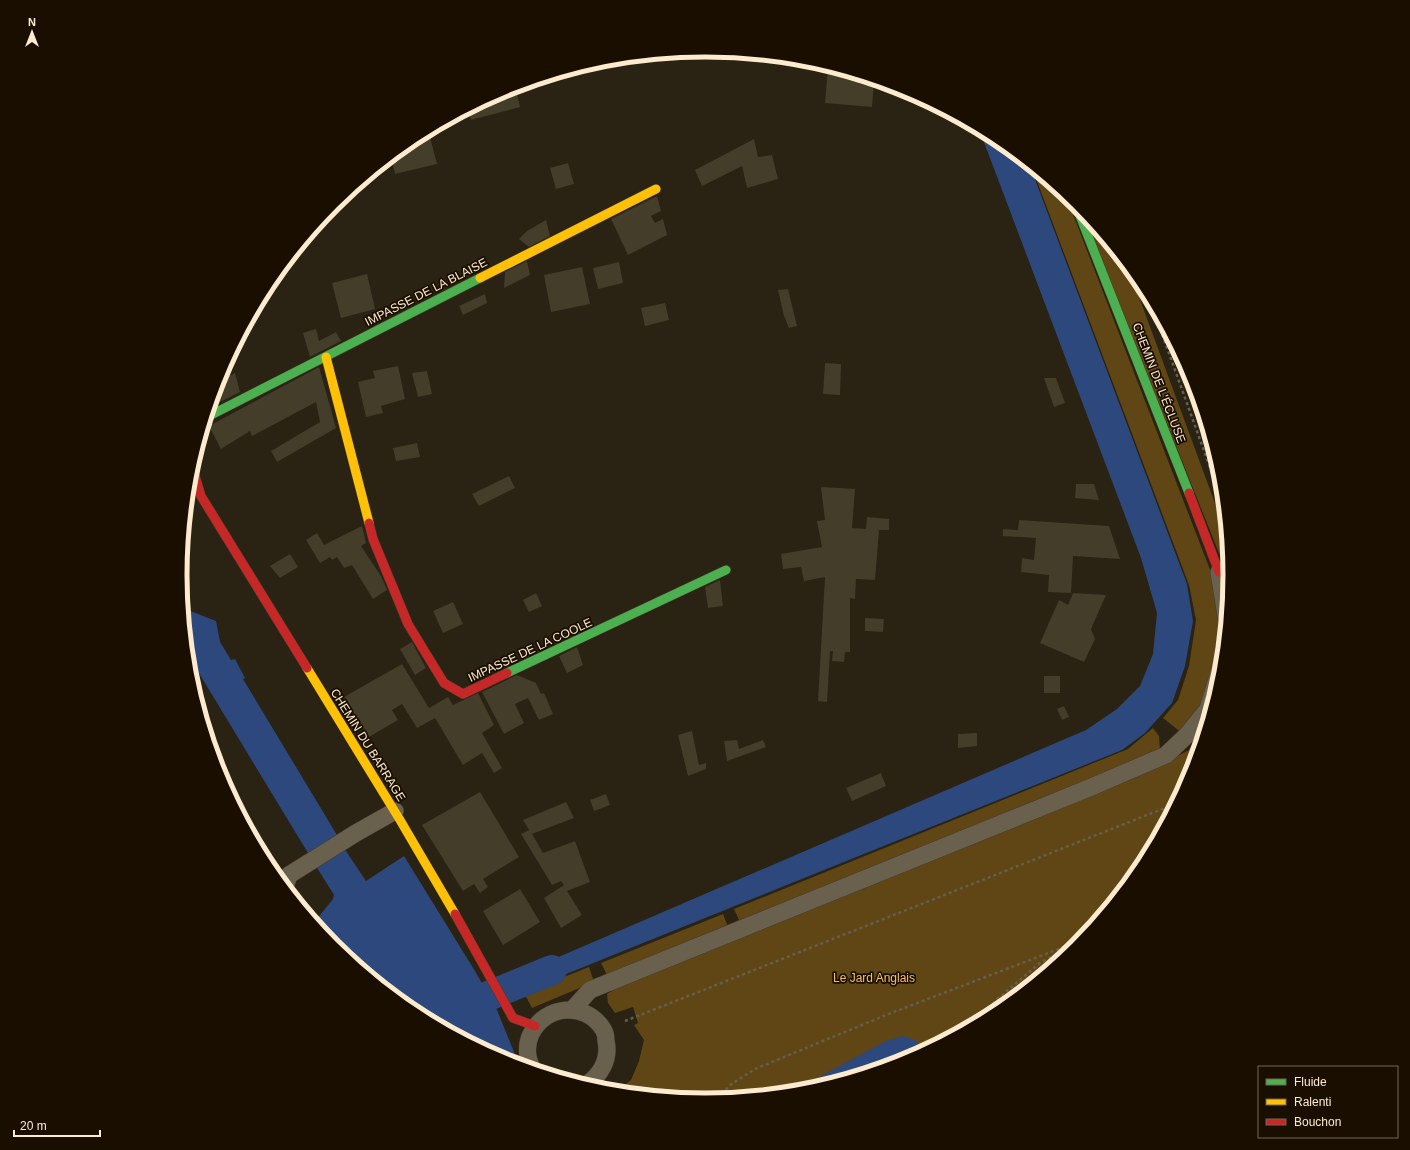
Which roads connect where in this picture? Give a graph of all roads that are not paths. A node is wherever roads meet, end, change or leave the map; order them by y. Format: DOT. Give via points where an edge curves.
graph roads {
  1 [pos="656,189"];
  2 [pos="1082,221"];
  3 [pos="326,356"];
  4 [pos="212,414"];
  5 [pos="196,479"];
  6 [pos="726,570"];
  7 [pos="1219,572"];
  8 [pos="1222,594"];
  9 [pos="1203,715"];
  10 [pos="395,811"];
  11 [pos="287,881"];
  12 [pos="573,1010"];
  13 [pos="534,1026"];
  14 [pos="531,1063"];
  15 [pos="593,1080"];
  1 -- 3 [label="street, IMPASSE DE LA BLAISE"];
  2 -- 7 [label="street, CHEMIN DE L'ÉCLUSE"];
  3 -- 4 [label="street, IMPASSE DE LA BLAISE"];
  3 -- 6 [label="street, IMPASSE DE LA COOLE" via="373,539 408,624 444,684 463,694"];
  5 -- 10 [label="street, CHEMIN DU BARRAGE" via="201,496"];
  7 -- 8 [label="lane"];
  9 -- 12 [label="lane" via="1166,755 590,990"];
  10 -- 11 [label="lane" via="308,862 289,875"];
  10 -- 13 [label="street, CHEMIN DU BARRAGE" via="488,970 512,1018"];
  12 -- 13 [label="lane" via="552,1012"];
  12 -- 15 [label="lane" via="586,1014 604,1030 606,1059 602,1070"];
  13 -- 14 [label="lane" via="528,1038 527,1052"];
}
